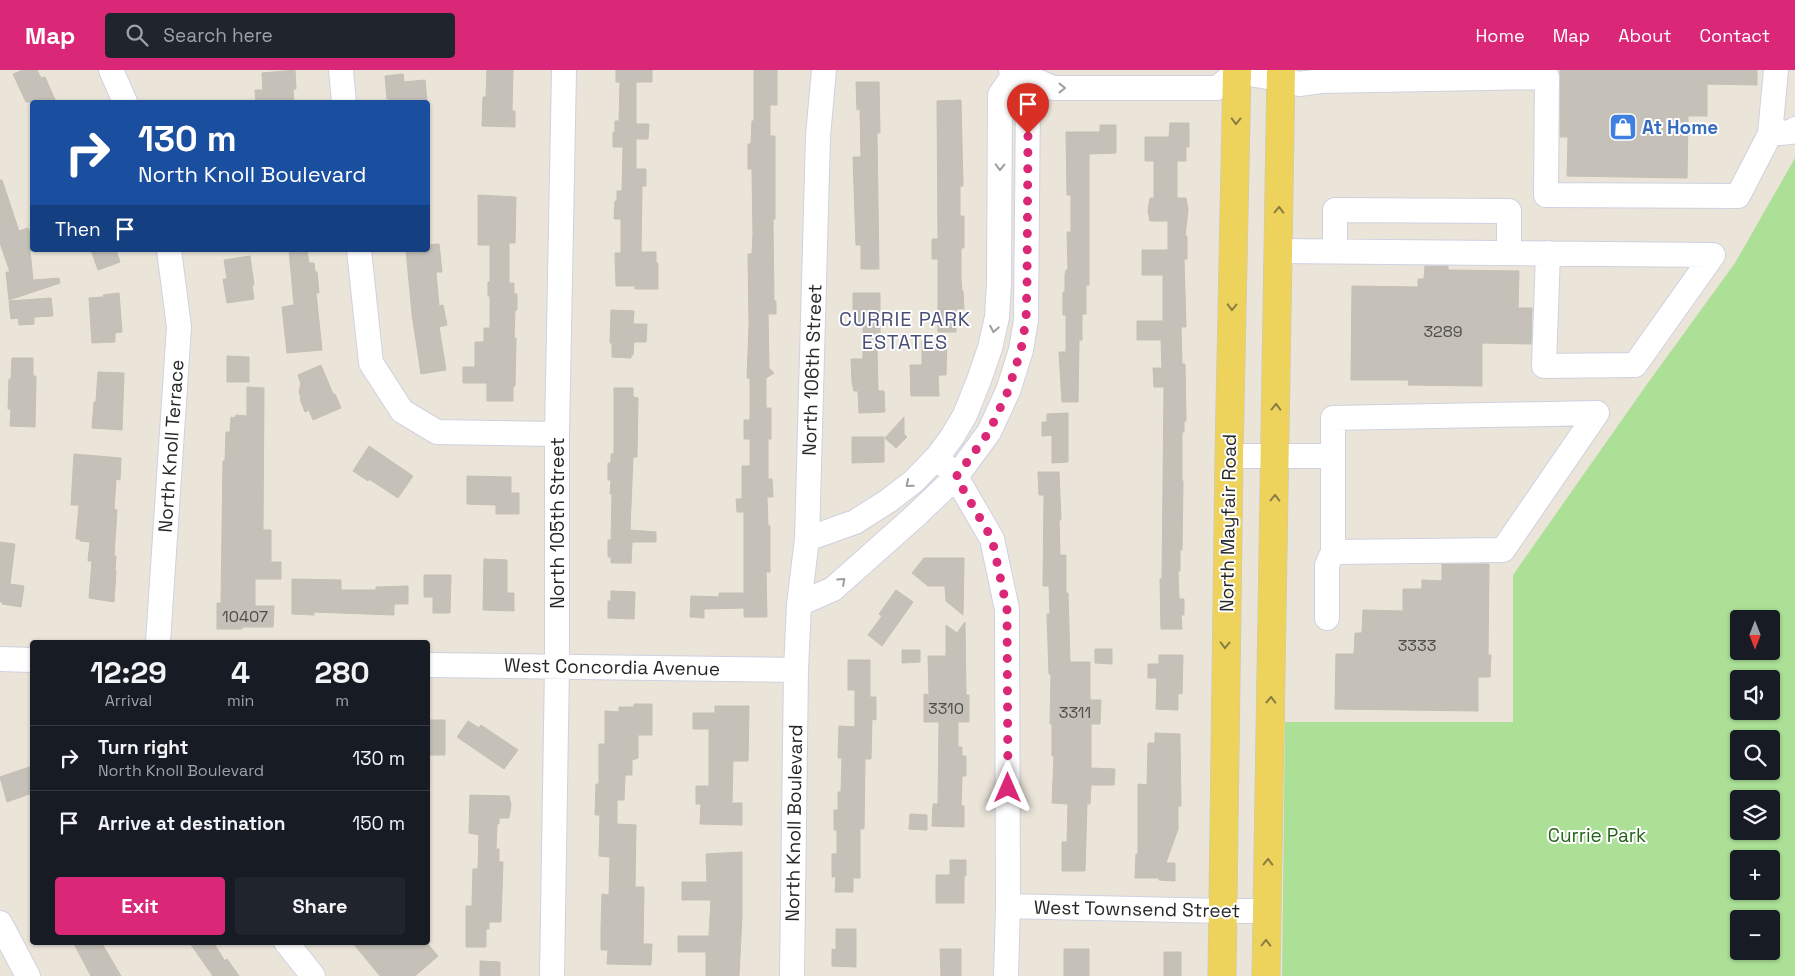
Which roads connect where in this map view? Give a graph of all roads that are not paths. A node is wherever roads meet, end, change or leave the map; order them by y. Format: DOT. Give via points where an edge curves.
graph roads {
  1 [pos="111,70"];
  2 [pos="341,70"];
  3 [pos="564,70"];
  4 [pos="824,70"];
  5 [pos="1016,70"];
  6 [pos="1776,70"];
  7 [pos="1236,71"];
  8 [pos="1281,74"];
  9 [pos="1547,74"];
  10 [pos="1321,76"];
  11 [pos="124,100"];
  12 [pos="344,100"];
  13 [pos="1795,129"];
  14 [pos="1770,134"];
  15 [pos="1279,251"];
  16 [pos="1335,251"];
  17 [pos="170,252"];
  18 [pos="359,252"];
  19 [pos="1509,253"];
  20 [pos="1548,253"];
  21 [pos="557,434"];
  22 [pos="938,456"];
  23 [pos="1229,456"];
  24 [pos="1276,456"];
  25 [pos="1333,456"];
  26 [pos="956,477"];
  27 [pos="807,539"];
  28 [pos="1332,552"];
  29 [pos="799,604"];
  30 [pos="1327,618"];
  31 [pos="158,640"];
  32 [pos="0,660"];
  33 [pos="30,660"];
  34 [pos="430,665"];
  35 [pos="557,666"];
  36 [pos="796,670"];
  37 [pos="1008,906"];
  38 [pos="1222,911"];
  39 [pos="1267,911"];
  40 [pos="0,923"];
  41 [pos="288,945"];
  42 [pos="28,976"];
  43 [pos="313,976"];
  44 [pos="552,976"];
  45 [pos="792,976"];
  46 [pos="1006,976"];
  47 [pos="1222,976"];
  48 [pos="1266,976"];
  1 -- 11 [label="street"];
  2 -- 12 [label="street"];
  3 -- 21 [label="street, North 105th Street"];
  4 -- 27 [label="street, North 106th Street" via="818,136"];
  5 -- 7 [label="street, one-way" via="1053,88 1218,88"];
  5 -- 22 [label="street, one-way" via="1000,95 997,317 980,380 965,415"];
  5 -- 26 [label="street" via="1028,96 1026,320 1021,350 1008,391 989,432"];
  6 -- 14 [label="street"];
  7 -- 8 [label="street"];
  7 -- 23 [label="main road, North Mayfair Road, one-way"];
  8 -- 10 [label="street" via="1299,84"];
  15 -- 8 [label="main road, one-way"];
  9 -- 10 [label="street"];
  9 -- 14 [label="street" via="1546,195 1738,196"];
  13 -- 14 [label="street"];
  15 -- 16 [label="street"];
  24 -- 15 [label="main road, one-way"];
  16 -- 19 [label="street"];
  16 -- 19 [label="street" via="1335,210 1509,211"];
  17 -- 31 [label="street, North Knoll Terrace" via="179,327"];
  18 -- 21 [label="street" via="370,364 402,411 437,432"];
  19 -- 20 [label="street"];
  20 -- 20 [label="street" via="1594,254 1713,255 1635,365 1544,366"];
  21 -- 35 [label="street, North 105th Street"];
  22 -- 26 [label="street"];
  22 -- 27 [label="street, one-way" via="907,486 855,522"];
  23 -- 24 [label="street"];
  23 -- 38 [label="main road, North Mayfair Road, one-way"];
  24 -- 25 [label="street"];
  39 -- 24 [label="main road, one-way"];
  25 -- 28 [label="street"];
  25 -- 28 [label="street" via="1333,418 1598,413 1503,550"];
  29 -- 26 [label="street, one-way" via="833,589"];
  26 -- 37 [label="street" via="992,539 1007,609"];
  27 -- 29 [label="street, North 106th Street"];
  28 -- 30 [label="street" via="1327,565"];
  29 -- 36 [label="street, North 106th Street"];
  32 -- 33 [label="street"];
  34 -- 35 [label="street, West Concordia Avenue"];
  35 -- 36 [label="street, West Concordia Avenue"];
  35 -- 44 [label="street, North 105th Street"];
  36 -- 45 [label="street, North Knoll Boulevard"];
  37 -- 38 [label="street, West Townsend Street"];
  37 -- 46 [label="street"];
  38 -- 39 [label="street, West Townsend Street"];
  38 -- 47 [label="main road, North Mayfair Road"];
  48 -- 39 [label="main road, one-way"];
  40 -- 42 [label="street"];
  41 -- 43 [label="street"];
}
